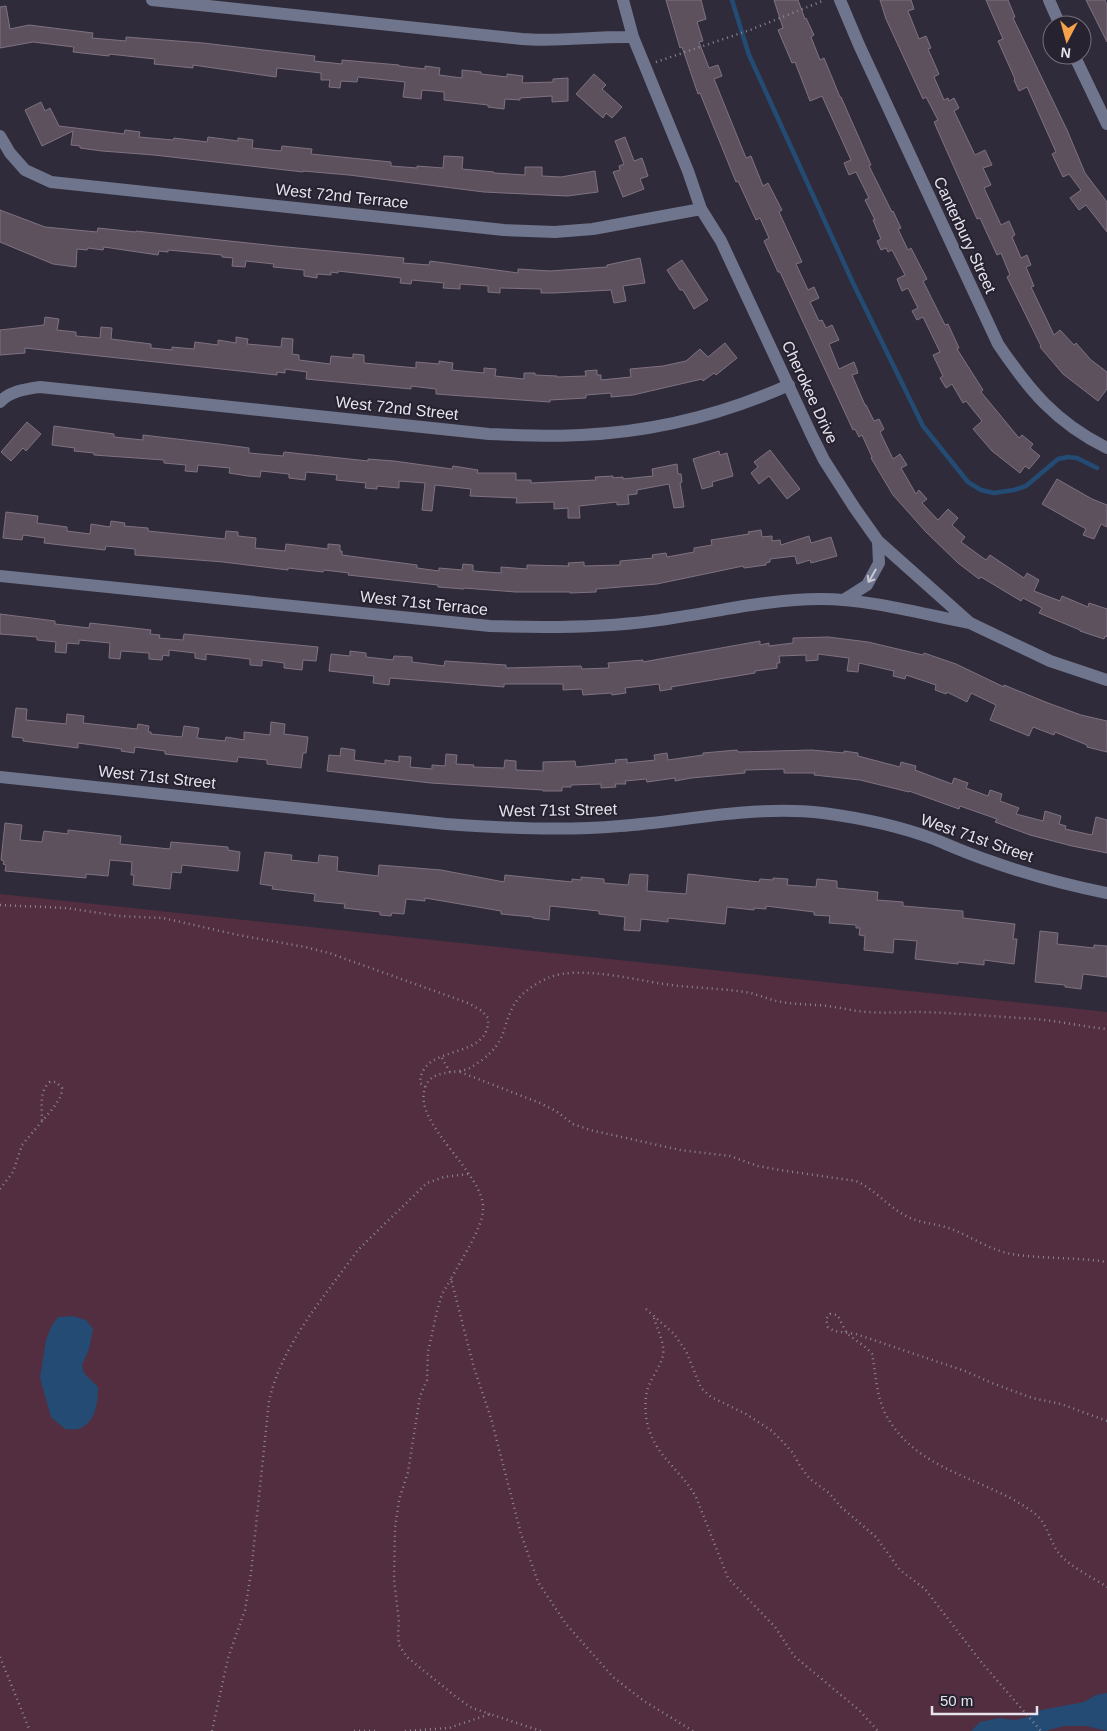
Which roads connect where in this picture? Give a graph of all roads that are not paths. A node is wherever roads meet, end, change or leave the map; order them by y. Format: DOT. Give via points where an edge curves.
graph roads {
  1 [pos="152,0"];
  2 [pos="622,0"];
  3 [pos="840,0"];
  4 [pos="1049,0"];
  5 [pos="1056,15"];
  6 [pos="633,37"];
  7 [pos="1079,65"];
  8 [pos="1107,124"];
  9 [pos="0,136"];
  10 [pos="700,209"];
  11 [pos="789,386"];
  12 [pos="0,402"];
  13 [pos="1107,448"];
  14 [pos="878,541"];
  15 [pos="0,576"];
  16 [pos="845,599"];
  17 [pos="970,623"];
  18 [pos="1107,680"];
  19 [pos="0,777"];
  20 [pos="1107,893"];
  1 -- 6 [label="street" via="522,39"];
  2 -- 6 [label="street, Cherokee Drive"];
  3 -- 13 [label="street, Canterbury Street" via="998,344 1020,378 1038,398 1065,423"];
  4 -- 5 [label="street"];
  6 -- 10 [label="street, Cherokee Drive" via="688,171"];
  7 -- 8 [label="street"];
  9 -- 10 [label="street, West 72nd Terrace" via="25,170 51,182 504,230 555,232 593,229"];
  10 -- 11 [label="street, Cherokee Drive" via="721,241"];
  11 -- 12 [label="street, West 72nd Street" via="682,421 634,430 536,436 489,434 40,387 24,389"];
  11 -- 14 [label="street, Cherokee Drive" via="824,460"];
  14 -- 16 [label="street, one-way" via="879,564 867,585"];
  14 -- 17 [label="street, Cherokee Drive"];
  15 -- 16 [label="street, West 71st Terrace" via="490,626 539,628 653,621 748,604"];
  16 -- 17 [label="street, West 71st Terrace"];
  17 -- 18 [label="street, Cherokee Drive" via="1050,661"];
  19 -- 20 [label="street, West 71st Street" via="502,828 619,826 744,812 823,813 914,832 1045,879"];
}
